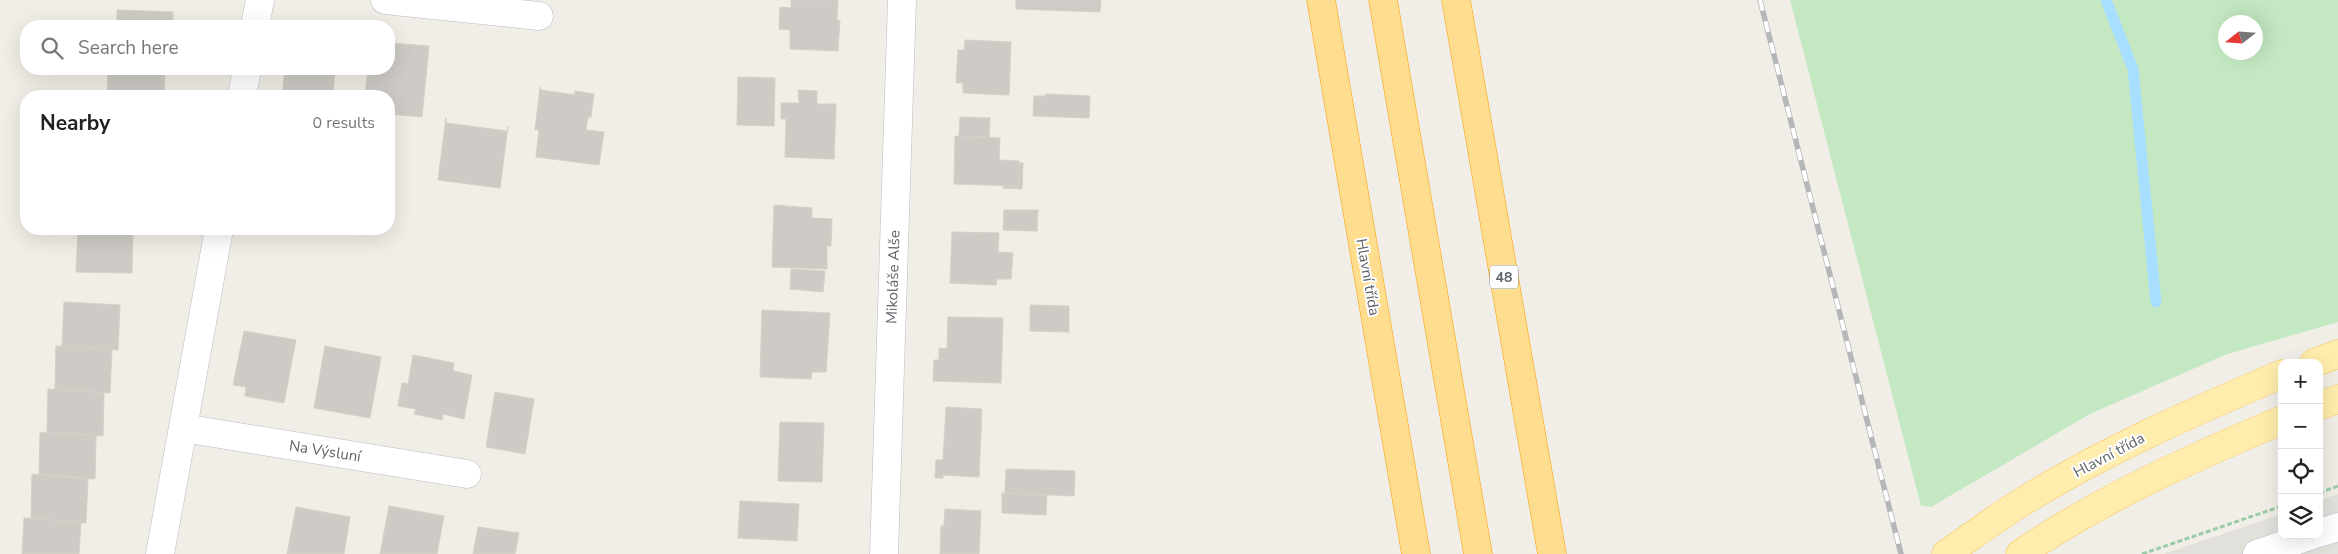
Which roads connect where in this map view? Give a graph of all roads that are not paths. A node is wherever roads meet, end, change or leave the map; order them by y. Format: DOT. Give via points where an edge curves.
graph roads {
  1 [pos="260,0"];
  2 [pos="385,0"];
  3 [pos="902,0"];
  4 [pos="1321,0"];
  5 [pos="1383,0"];
  6 [pos="1456,0"];
  7 [pos="539,16"];
  8 [pos="256,20"];
  9 [pos="246,75"];
  10 [pos="243,90"];
  11 [pos="217,235"];
  12 [pos="2338,354"];
  13 [pos="2323,360"];
  14 [pos="2278,376"];
  15 [pos="2338,399"];
  16 [pos="2323,405"];
  17 [pos="2278,422"];
  18 [pos="183,428"];
  19 [pos="468,474"];
  20 [pos="2338,526"];
  21 [pos="2323,532"];
  22 [pos="2300,539"];
  23 [pos="160,554"];
  24 [pos="884,554"];
  25 [pos="1416,554"];
  26 [pos="1478,554"];
  27 [pos="1552,554"];
  28 [pos="1946,554"];
  29 [pos="2020,554"];
  30 [pos="2257,554"];
  1 -- 8 [label="street"];
  2 -- 7 [label="street"];
  3 -- 24 [label="street, Mikoláše Alše"];
  4 -- 25 [label="highway, Hlavní třída"];
  5 -- 26 [label="highway"];
  6 -- 27 [label="highway, 48"];
  9 -- 10 [label="street"];
  11 -- 18 [label="street"];
  12 -- 13 [label="main road"];
  14 -- 28 [label="main road, Hlavní třída" via="2197,410 2108,455 2022,502"];
  15 -- 16 [label="main road"];
  17 -- 29 [label="main road" via="2127,492"];
  18 -- 19 [label="street, Na Výsluní"];
  18 -- 23 [label="street"];
  20 -- 21 [label="street"];
  22 -- 30 [label="street"];
}
